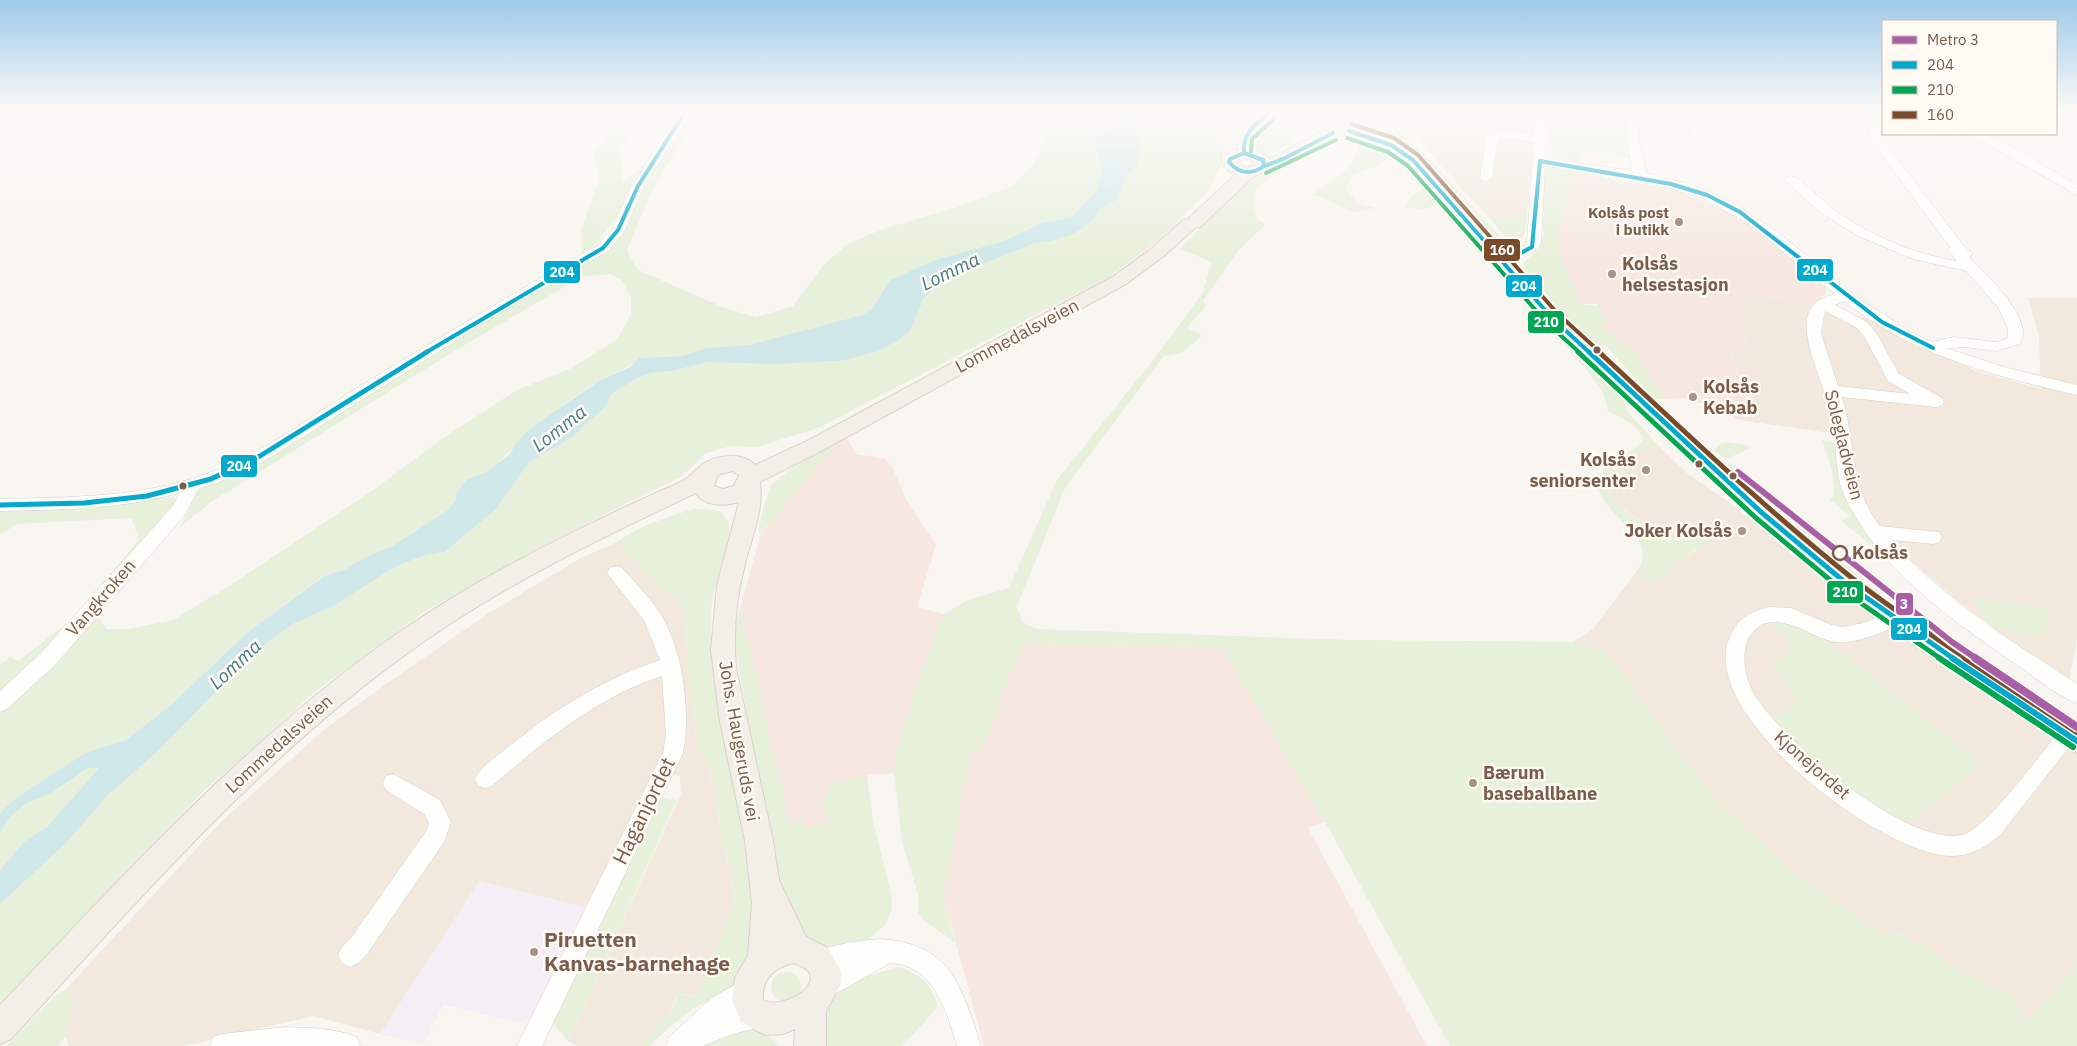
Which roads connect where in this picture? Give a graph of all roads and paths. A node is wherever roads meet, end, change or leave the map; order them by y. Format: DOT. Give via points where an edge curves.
graph roads {
  1 [pos="653,161"];
  2 [pos="1257,161"];
  3 [pos="1420,161"];
  4 [pos="1489,161"];
  5 [pos="1540,161"];
  6 [pos="1637,161"];
  7 [pos="1892,161"];
  8 [pos="2023,161"];
  9 [pos="1246,162"];
  10 [pos="1486,178"];
  11 [pos="1640,178"];
  12 [pos="1790,180"];
  13 [pos="2077,191"];
  14 [pos="1501,252"];
  15 [pos="1973,267"];
  16 [pos="1847,295"];
  17 [pos="1824,304"];
  18 [pos="1933,348"];
  19 [pos="2077,390"];
  20 [pos="1831,391"];
  21 [pos="834,433"];
  22 [pos="733,463"];
  23 [pos="707,473"];
  24 [pos="749,480"];
  25 [pos="191,486"];
  26 [pos="718,497"];
  27 [pos="0,505"];
  28 [pos="610,526"];
  29 [pos="1875,532"];
  30 [pos="1933,537"];
  31 [pos="738,545"];
  32 [pos="616,573"];
  33 [pos="1893,618"];
  34 [pos="671,665"];
  35 [pos="2077,695"];
  36 [pos="0,702"];
  37 [pos="2072,738"];
  38 [pos="486,779"];
  39 [pos="393,783"];
  40 [pos="765,877"];
  41 [pos="350,955"];
  42 [pos="762,961"];
  43 [pos="813,965"];
  44 [pos="812,1016"];
  45 [pos="766,1020"];
  46 [pos="0,1028"];
  47 [pos="679,1045"];
  48 [pos="222,1046"];
  49 [pos="348,1046"];
  50 [pos="529,1046"];
  51 [pos="810,1046"];
  52 [pos="969,1046"];
  1 -- 25 [label="street" via="618,230 603,248 476,321 260,456"];
  2 -- 9 [label="main road"];
  3 -- 14 [label="main road"];
  4 -- 10 [label="street"];
  5 -- 11 [label="street"];
  5 -- 14 [label="street" via="1534,244 1521,254"];
  6 -- 11 [label="street"];
  7 -- 15 [label="street" via="1958,248 1955,250"];
  8 -- 13 [label="street"];
  9 -- 21 [label="main road, Lommedalsveien" via="1188,221 1189,224 1144,263 1100,292"];
  11 -- 16 [label="street" via="1690,189 1740,212"];
  12 -- 15 [label="street" via="1831,214 1864,233 1906,251 1958,266"];
  14 -- 33 [label="main road" via="1538,303 1712,469 1814,557"];
  15 -- 18 [label="street" via="2010,315 2018,333 2015,342 1999,347 1952,341"];
  16 -- 17 [label="street"];
  16 -- 18 [label="street" via="1882,322"];
  17 -- 20 [label="street, Solegladveien" via="1813,317 1814,333"];
  17 -- 20 [label="street" via="1862,324 1892,377 1936,402"];
  18 -- 19 [label="street" via="1983,366"];
  20 -- 29 [label="street, Solegladveien" via="1853,494"];
  21 -- 22 [label="main road, Lommedalsveien" via="779,452"];
  21 -- 24 [label="main road, Lommedalsveien"];
  22 -- 23 [label="main road" via="715,467"];
  22 -- 24 [label="main road" via="744,467"];
  23 -- 26 [label="main road" via="702,481 704,488"];
  23 -- 28 [label="main road, Lommedalsveien" via="693,485"];
  24 -- 26 [label="main road" via="739,493"];
  24 -- 31 [label="main road, Johs. Haugeruds vei" via="748,516"];
  25 -- 27 [label="street" via="126,499"];
  25 -- 36 [label="street, Vangkroken" via="187,502 178,514 165,524 49,658"];
  26 -- 28 [label="main road, Lommedalsveien"];
  26 -- 31 [label="main road, Johs. Haugeruds vei" via="734,517"];
  28 -- 46 [label="main road, Lommedalsveien" via="539,560 470,599 376,662 317,708 216,800"];
  29 -- 30 [label="street"];
  29 -- 35 [label="street, Solegladveien" via="1916,576 1948,602"];
  31 -- 40 [label="main road, Johs. Haugeruds vei" via="724,604 723,652 727,690"];
  32 -- 34 [label="street, Haganjordet" via="651,615"];
  33 -- 37 [label="main road"];
  33 -- 37 [label="street, Kjonejordet" via="1856,632 1837,634 1784,615 1757,617 1745,624 1736,648 1740,686 1757,713 1812,769 1869,812 1909,835 1940,845 1961,845 1978,840"];
  34 -- 38 [label="street" via="630,678 588,702 529,743"];
  34 -- 50 [label="street, Haganjordet" via="676,736 673,753"];
  39 -- 41 [label="street" via="432,807 440,822 436,835"];
  40 -- 42 [label="main road, Johs. Haugeruds vei"];
  40 -- 43 [label="main road, Johs. Haugeruds vei"];
  42 -- 43 [label="main road" via="781,950"];
  42 -- 45 [label="main road" via="753,972"];
  43 -- 44 [label="main road" via="821,1004"];
  43 -- 52 [label="street" via="894,949 917,955 943,978 958,1008"];
  44 -- 45 [label="main road" via="793,1027"];
  44 -- 51 [label="main road"];
  45 -- 47 [label="street" via="729,1023"];
  48 -- 49 [label="street" via="290,1038"];
}
